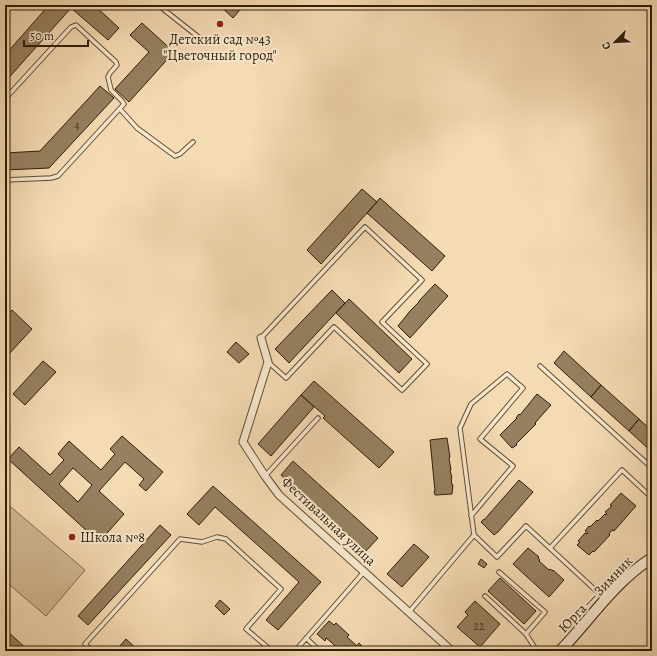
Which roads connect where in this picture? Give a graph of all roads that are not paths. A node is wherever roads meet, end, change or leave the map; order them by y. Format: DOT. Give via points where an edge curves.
graph roads {
  1 [pos="158,5"];
  2 [pos="206,44"];
  3 [pos="5,99"];
  4 [pos="120,109"];
  5 [pos="193,142"];
  6 [pos="5,180"];
  7 [pos="261,338"];
  8 [pos="268,362"];
  9 [pos="540,366"];
  10 [pos="318,418"];
  11 [pos="652,468"];
  12 [pos="265,476"];
  13 [pos="651,497"];
  14 [pos="471,516"];
  15 [pos="474,535"];
  16 [pos="550,548"];
  17 [pos="652,558"];
  18 [pos="365,572"];
  19 [pos="499,572"];
  20 [pos="485,596"];
  21 [pos="605,600"];
  22 [pos="409,612"];
  23 [pos="526,634"];
  24 [pos="306,638"];
  25 [pos="564,648"];
  26 [pos="92,651"];
  27 [pos="272,651"];
  28 [pos="294,651"];
  29 [pos="320,651"];
  30 [pos="452,651"];
  31 [pos="537,651"];
  32 [pos="576,651"];
  1 -- 2 [label="lane"];
  3 -- 4 [label="lane" via="71,27 76,25 116,62 117,65 108,77 111,90 124,102"];
  4 -- 5 [label="lane" via="137,128 175,156"];
  4 -- 6 [label="lane" via="58,176"];
  7 -- 8 [label="street"];
  7 -- 8 [label="lane" via="365,226 422,280 382,322 427,364 402,390 334,327 286,378"];
  8 -- 12 [label="street, Фестивальная улица" via="243,442"];
  9 -- 11 [label="lane"];
  10 -- 12 [label="lane"];
  12 -- 18 [label="street, Фестивальная улица" via="280,495"];
  13 -- 16 [label="lane" via="622,470"];
  14 -- 14 [label="lane" via="460,428 471,404 507,374 523,388 480,439 513,466"];
  14 -- 15 [label="lane"];
  15 -- 16 [label="lane" via="497,557 526,526"];
  15 -- 22 [label="lane"];
  16 -- 21 [label="lane"];
  17 -- 21 [label="street, Юрга — Зимник" via="641,565"];
  18 -- 22 [label="street, Фестивальная улица"];
  18 -- 24 [label="lane"];
  19 -- 23 [label="lane" via="545,612"];
  20 -- 23 [label="lane"];
  21 -- 25 [label="street, Юрга — Зимник"];
  22 -- 30 [label="street, Фестивальная улица"];
  23 -- 31 [label="lane"];
  24 -- 28 [label="lane"];
  24 -- 29 [label="lane"];
  25 -- 32 [label="lane"];
  26 -- 27 [label="lane" via="85,644 180,539 202,542 217,537 226,539 281,589 246,629"];
}
